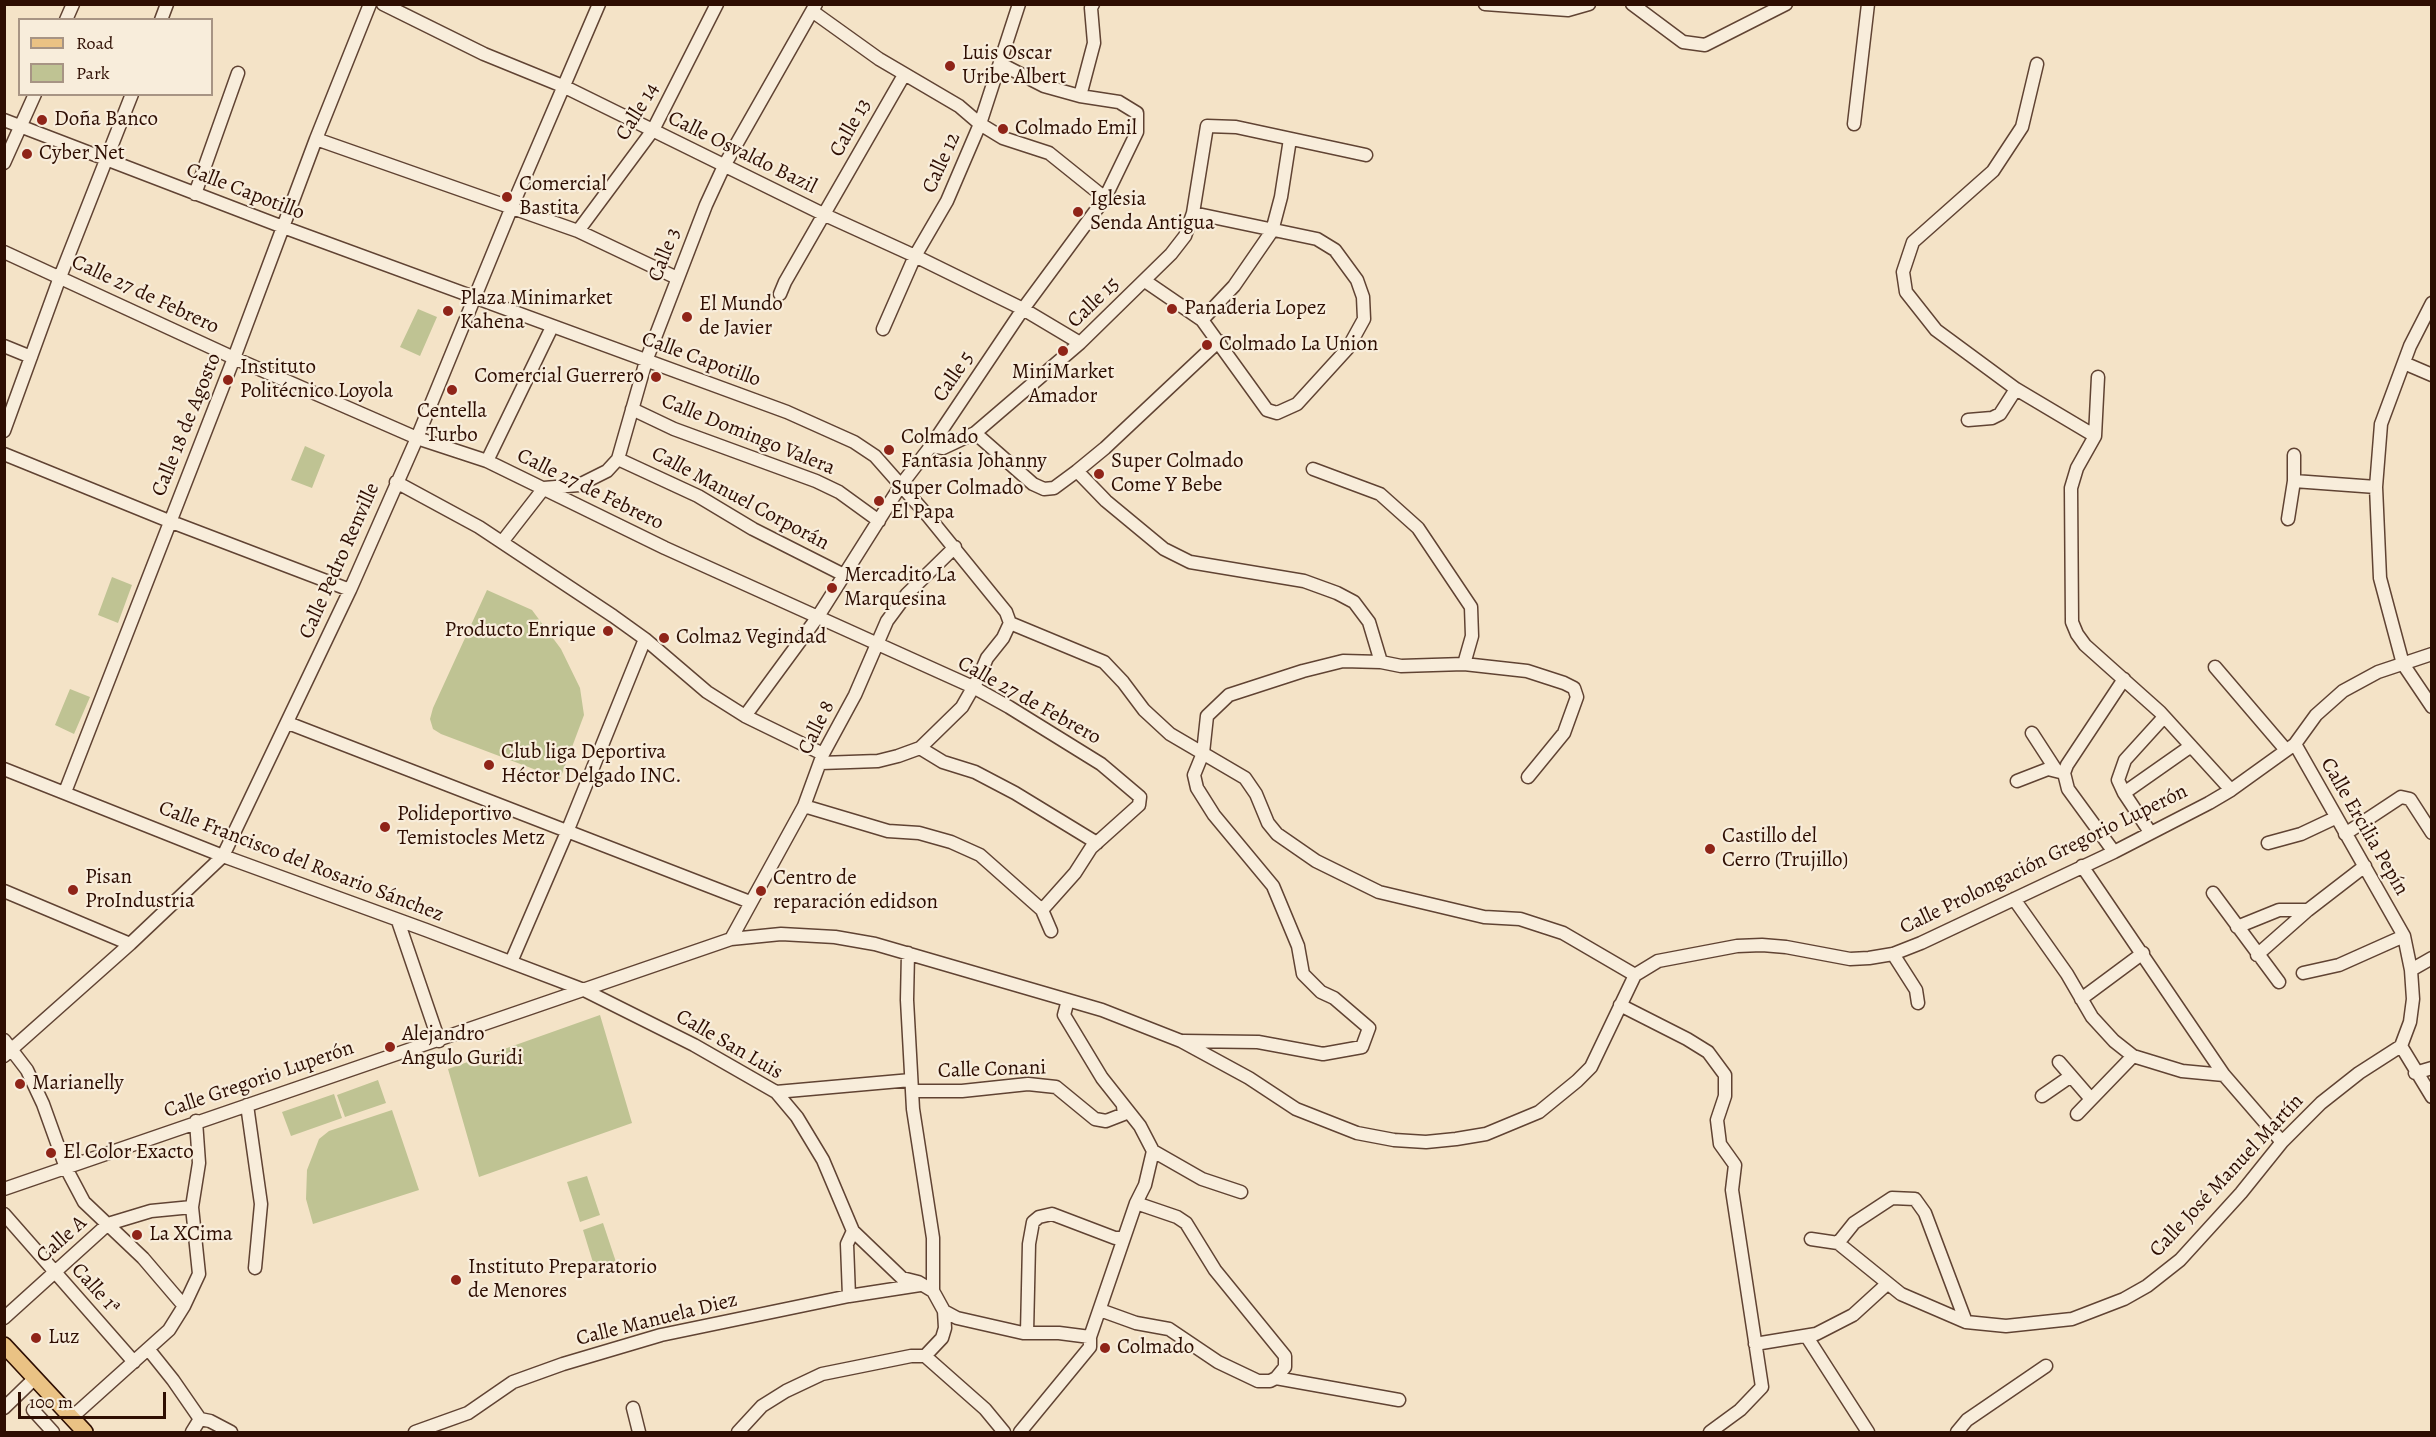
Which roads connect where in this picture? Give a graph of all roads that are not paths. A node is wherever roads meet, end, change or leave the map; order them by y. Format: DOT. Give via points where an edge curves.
graph roads {
  1 [pos="73,4"];
  2 [pos="370,4"];
  3 [pos="383,4"];
  4 [pos="599,4"];
  5 [pos="717,4"];
  6 [pos="1019,4"];
  7 [pos="1093,4"];
  8 [pos="1485,4"];
  9 [pos="1589,4"];
  10 [pos="1632,4"];
  11 [pos="1786,4"];
  12 [pos="1868,4"];
  13 [pos="814,8"];
  14 [pos="67,18"];
  15 [pos="1001,64"];
  16 [pos="2037,64"];
  17 [pos="238,73"];
  18 [pos="904,75"];
  19 [pos="565,87"];
  20 [pos="34,96"];
  21 [pos="131,96"];
  22 [pos="1080,96"];
  23 [pos="4,120"];
  24 [pos="980,124"];
  25 [pos="1854,124"];
  26 [pos="21,126"];
  27 [pos="653,130"];
  28 [pos="316,138"];
  29 [pos="1290,139"];
  30 [pos="1366,155"];
  31 [pos="106,160"];
  32 [pos="4,163"];
  33 [pos="724,166"];
  34 [pos="195,194"];
  35 [pos="1106,198"];
  36 [pos="511,209"];
  37 [pos="1193,213"];
  38 [pos="825,215"];
  39 [pos="284,228"];
  40 [pos="578,231"];
  41 [pos="1272,231"];
  42 [pos="4,252"];
  43 [pos="915,256"];
  44 [pos="60,277"];
  45 [pos="677,278"];
  46 [pos="1144,281"];
  47 [pos="780,294"];
  48 [pos="475,298"];
  49 [pos="2432,303"];
  50 [pos="1023,309"];
  51 [pos="1202,320"];
  52 [pos="552,327"];
  53 [pos="883,329"];
  54 [pos="1219,341"];
  55 [pos="1080,344"];
  56 [pos="4,346"];
  57 [pos="31,357"];
  58 [pos="234,358"];
  59 [pos="646,361"];
  60 [pos="2404,363"];
  61 [pos="2432,375"];
  62 [pos="2098,377"];
  63 [pos="2016,389"];
  64 [pos="632,409"];
  65 [pos="1968,420"];
  66 [pos="4,431"];
  67 [pos="975,433"];
  68 [pos="2095,436"];
  69 [pos="417,438"];
  70 [pos="931,446"];
  71 [pos="4,454"];
  72 [pos="2294,455"];
  73 [pos="618,459"];
  74 [pos="487,461"];
  75 [pos="1312,469"];
  76 [pos="1077,471"];
  77 [pos="2294,481"];
  78 [pos="396,482"];
  79 [pos="902,485"];
  80 [pos="544,488"];
  81 [pos="2376,488"];
  82 [pos="2288,519"];
  83 [pos="169,521"];
  84 [pos="879,521"];
  85 [pos="502,542"];
  86 [pos="955,548"];
  87 [pos="844,575"];
  88 [pos="350,590"];
  89 [pos="817,618"];
  90 [pos="1010,623"];
  91 [pos="645,639"];
  92 [pos="878,646"];
  93 [pos="2432,654"];
  94 [pos="1381,662"];
  95 [pos="1464,664"];
  96 [pos="2403,664"];
  97 [pos="2215,667"];
  98 [pos="2124,679"];
  99 [pos="973,687"];
  100 [pos="2432,708"];
  101 [pos="745,716"];
  102 [pos="2164,717"];
  103 [pos="288,723"];
  104 [pos="2032,733"];
  105 [pos="2191,746"];
  106 [pos="2290,747"];
  107 [pos="920,748"];
  108 [pos="1203,753"];
  109 [pos="822,758"];
  110 [pos="4,769"];
  111 [pos="2060,771"];
  112 [pos="1528,777"];
  113 [pos="2017,781"];
  114 [pos="2231,790"];
  115 [pos="65,792"];
  116 [pos="2124,793"];
  117 [pos="804,806"];
  118 [pos="2335,818"];
  119 [pos="567,832"];
  120 [pos="2151,832"];
  121 [pos="2432,833"];
  122 [pos="2345,834"];
  123 [pos="1096,843"];
  124 [pos="2268,843"];
  125 [pos="2114,852"];
  126 [pos="223,856"];
  127 [pos="2082,866"];
  128 [pos="2365,866"];
  129 [pos="4,891"];
  130 [pos="2213,893"];
  131 [pos="2014,900"];
  132 [pos="750,902"];
  133 [pos="1042,910"];
  134 [pos="2308,910"];
  135 [pos="398,921"];
  136 [pos="2237,927"];
  137 [pos="1051,931"];
  138 [pos="2404,936"];
  139 [pos="730,939"];
  140 [pos="130,944"];
  141 [pos="908,953"];
  142 [pos="2143,953"];
  143 [pos="1893,954"];
  144 [pos="2257,955"];
  145 [pos="2432,958"];
  146 [pos="511,962"];
  147 [pos="2411,970"];
  148 [pos="2303,973"];
  149 [pos="1635,975"];
  150 [pos="2279,982"];
  151 [pos="584,990"];
  152 [pos="2081,999"];
  153 [pos="1068,1000"];
  154 [pos="1918,1003"];
  155 [pos="1620,1005"];
  156 [pos="439,1041"];
  157 [pos="1181,1041"];
  158 [pos="2401,1046"];
  159 [pos="7,1048"];
  160 [pos="2133,1056"];
  161 [pos="2059,1062"];
  162 [pos="2432,1068"];
  163 [pos="2415,1073"];
  164 [pos="2071,1076"];
  165 [pos="2224,1076"];
  166 [pos="911,1086"];
  167 [pos="776,1092"];
  168 [pos="2042,1096"];
  169 [pos="2432,1097"];
  170 [pos="2091,1099"];
  171 [pos="247,1105"];
  172 [pos="1123,1106"];
  173 [pos="2077,1114"];
  174 [pos="196,1121"];
  175 [pos="2282,1142"];
  176 [pos="1153,1151"];
  177 [pos="66,1168"];
  178 [pos="4,1189"];
  179 [pos="1241,1192"];
  180 [pos="1136,1203"];
  181 [pos="192,1207"];
  182 [pos="4,1214"];
  183 [pos="108,1224"];
  184 [pos="853,1231"];
  185 [pos="1124,1238"];
  186 [pos="1811,1239"];
  187 [pos="1838,1243"];
  188 [pos="255,1268"];
  189 [pos="55,1272"];
  190 [pos="1887,1284"];
  191 [pos="928,1288"];
  192 [pos="849,1296"];
  193 [pos="184,1306"];
  194 [pos="1100,1310"];
  195 [pos="944,1311"];
  196 [pos="4,1318"];
  197 [pos="1966,1322"];
  198 [pos="1028,1333"];
  199 [pos="1807,1336"];
  200 [pos="1090,1337"];
  201 [pos="1755,1344"];
  202 [pos="4,1345"];
  203 [pos="149,1350"];
  204 [pos="925,1356"];
  205 [pos="135,1362"];
  206 [pos="2046,1366"];
  207 [pos="1276,1378"];
  208 [pos="34,1379"];
  209 [pos="1400,1400"];
  210 [pos="4,1408"];
  211 [pos="633,1408"];
  212 [pos="33,1410"];
  213 [pos="71,1418"];
  214 [pos="200,1419"];
  215 [pos="53,1432"];
  216 [pos="86,1432"];
  217 [pos="192,1432"];
  218 [pos="231,1432"];
  219 [pos="415,1432"];
  220 [pos="639,1432"];
  221 [pos="738,1432"];
  222 [pos="1004,1432"];
  223 [pos="1020,1432"];
  224 [pos="1710,1432"];
  225 [pos="1868,1432"];
  226 [pos="1957,1432"];
  1 -- 14 [label="street"];
  2 -- 28 [label="street, Calle 18 de Agosto"];
  3 -- 19 [label="street, Calle Osvaldo Bazil" via="484,54"];
  4 -- 19 [label="street, Calle Pedro Renville"];
  5 -- 27 [label="street, Calle 14"];
  6 -- 15 [label="street, Calle 12"];
  7 -- 22 [label="street" via="1094,43"];
  8 -- 9 [label="street" via="1568,10"];
  10 -- 11 [label="street" via="1683,42 1705,45"];
  12 -- 25 [label="street"];
  13 -- 18 [label="street"];
  13 -- 33 [label="street, Calle 3"];
  15 -- 22 [label="street" via="1044,86"];
  15 -- 24 [label="street, Calle 12"];
  16 -- 63 [label="street" via="2022,127 1993,171 1913,242 1903,272 1906,292 1936,330"];
  17 -- 34 [label="street"];
  18 -- 24 [label="street" via="959,106"];
  18 -- 38 [label="street, Calle 13"];
  19 -- 27 [label="street, Calle Osvaldo Bazil"];
  19 -- 36 [label="street, Calle Pedro Renville"];
  20 -- 26 [label="street"];
  21 -- 31 [label="street"];
  22 -- 35 [label="street, Calle 5" via="1119,102 1137,113 1137,132"];
  23 -- 26 [label="street, Calle Capotillo"];
  24 -- 35 [label="street" via="1003,138 1049,153"];
  24 -- 43 [label="street, Calle 12" via="947,201"];
  26 -- 31 [label="street, Calle Capotillo"];
  26 -- 32 [label="street"];
  27 -- 33 [label="street, Calle Osvaldo Bazil"];
  27 -- 40 [label="street, Calle 14"];
  28 -- 36 [label="street"];
  28 -- 39 [label="street, Calle 18 de Agosto"];
  29 -- 30 [label="street"];
  29 -- 37 [label="street, Calle 15" via="1236,127 1207,126"];
  29 -- 41 [label="street"];
  31 -- 34 [label="street, Calle Capotillo"];
  31 -- 44 [label="street"];
  33 -- 38 [label="street, Calle Osvaldo Bazil"];
  33 -- 45 [label="street, Calle 3"];
  34 -- 39 [label="street, Calle Capotillo"];
  35 -- 50 [label="street, Calle 5"];
  36 -- 40 [label="street"];
  36 -- 48 [label="street, Calle Pedro Renville"];
  37 -- 41 [label="street"];
  37 -- 46 [label="street, Calle 15" via="1185,236"];
  38 -- 43 [label="street, Calle Osvaldo Bazil"];
  38 -- 47 [label="street, Calle 13"];
  39 -- 48 [label="street, Calle Capotillo"];
  39 -- 58 [label="street, Calle 18 de Agosto"];
  40 -- 45 [label="street"];
  41 -- 51 [label="street" via="1234,286"];
  41 -- 54 [label="street" via="1317,239 1335,250 1357,280 1364,319 1348,348 1297,404 1277,413 1267,410"];
  42 -- 44 [label="street, Calle 27 de Febrero"];
  43 -- 50 [label="street, Calle Osvaldo Bazil"];
  43 -- 53 [label="street, Calle 12"];
  44 -- 57 [label="street"];
  44 -- 58 [label="street, Calle 27 de Febrero"];
  45 -- 59 [label="street, Calle 3"];
  46 -- 51 [label="street"];
  46 -- 55 [label="street, Calle 15"];
  48 -- 52 [label="street, Calle Capotillo"];
  48 -- 69 [label="street, Calle Pedro Renville"];
  49 -- 60 [label="street"];
  50 -- 55 [label="street, Calle Osvaldo Bazil"];
  50 -- 70 [label="street, Calle 5"];
  51 -- 54 [label="street"];
  52 -- 59 [label="street, Calle Capotillo"];
  52 -- 74 [label="street"];
  54 -- 76 [label="street"];
  55 -- 67 [label="street, Calle 15"];
  56 -- 57 [label="street"];
  57 -- 66 [label="street"];
  58 -- 69 [label="street, Calle 27 de Febrero"];
  58 -- 83 [label="street, Calle 18 de Agosto"];
  59 -- 64 [label="street, Calle 3"];
  59 -- 79 [label="street, Calle Capotillo" via="787,412 854,442 875,456"];
  60 -- 61 [label="street"];
  60 -- 81 [label="street" via="2381,424"];
  62 -- 68 [label="street"];
  63 -- 65 [label="street" via="2000,414"];
  63 -- 68 [label="street"];
  64 -- 73 [label="street, Calle 3"];
  64 -- 84 [label="street, Calle Domingo Valera" via="674,429 816,481 839,492"];
  67 -- 70 [label="street, Calle 15" via="943,448"];
  67 -- 76 [label="street" via="1044,489 1054,488"];
  68 -- 98 [label="street" via="2071,488 2072,622 2085,645"];
  69 -- 74 [label="street, Calle 27 de Febrero"];
  69 -- 78 [label="street, Calle Pedro Renville"];
  70 -- 79 [label="street, Calle 5"];
  71 -- 83 [label="street"];
  72 -- 77 [label="street"];
  73 -- 80 [label="street" via="607,471 579,485"];
  73 -- 87 [label="street, Calle Manuel Corporán" via="698,496"];
  74 -- 80 [label="street, Calle 27 de Febrero"];
  75 -- 95 [label="street" via="1380,494 1418,528 1471,607 1472,636"];
  76 -- 94 [label="street" via="1164,549 1190,562 1304,581 1354,602 1369,622"];
  77 -- 81 [label="street"];
  77 -- 82 [label="street"];
  78 -- 85 [label="street"];
  78 -- 88 [label="street, Calle Pedro Renville"];
  79 -- 84 [label="street, Calle 5"];
  79 -- 86 [label="street, Calle Capotillo"];
  80 -- 85 [label="street"];
  80 -- 89 [label="street, Calle 27 de Febrero"];
  81 -- 96 [label="street" via="2380,578"];
  83 -- 88 [label="street"];
  83 -- 115 [label="street, Calle 18 de Agosto"];
  84 -- 87 [label="street, Calle 5"];
  85 -- 91 [label="street"];
  86 -- 90 [label="street, Calle Capotillo" via="1006,612"];
  86 -- 92 [label="street, Calle 8" via="907,594 887,621"];
  87 -- 89 [label="street, Calle 5"];
  88 -- 103 [label="street, Calle Pedro Renville"];
  89 -- 92 [label="street, Calle 27 de Febrero"];
  89 -- 101 [label="street, Calle 5"];
  90 -- 99 [label="street"];
  90 -- 108 [label="street" via="1104,662 1170,734"];
  91 -- 101 [label="street" via="707,692"];
  91 -- 119 [label="street"];
  92 -- 99 [label="street, Calle 27 de Febrero"];
  92 -- 109 [label="street, Calle 8"];
  93 -- 96 [label="street, Calle Prolongación Gregorio Luperón"];
  94 -- 95 [label="street" via="1401,666"];
  94 -- 108 [label="street" via="1343,661 1229,695 1207,716"];
  95 -- 112 [label="street" via="1527,671 1574,688 1577,697 1564,733"];
  96 -- 100 [label="street"];
  96 -- 106 [label="street, Calle Prolongación Gregorio Luperón" via="2343,691 2316,715"];
  97 -- 106 [label="street, Calle Ercilia Pepín"];
  98 -- 102 [label="street"];
  98 -- 111 [label="street"];
  99 -- 107 [label="street" via="962,707"];
  99 -- 123 [label="street, Calle 27 de Febrero" via="1101,764 1140,797 1131,813"];
  101 -- 109 [label="street"];
  102 -- 105 [label="street"];
  102 -- 116 [label="street" via="2125,760 2118,780"];
  103 -- 119 [label="street"];
  103 -- 126 [label="street, Calle Pedro Renville"];
  104 -- 111 [label="street"];
  105 -- 114 [label="street"];
  105 -- 116 [label="street"];
  106 -- 114 [label="street, Calle Prolongación Gregorio Luperón"];
  106 -- 118 [label="street, Calle Ercilia Pepín"];
  107 -- 109 [label="street" via="878,761"];
  107 -- 123 [label="street" via="1015,793"];
  108 -- 149 [label="street" via="1245,778 1277,834 1316,861 1379,892 1484,917 1520,919 1552,930"];
  108 -- 157 [label="street" via="1194,775 1197,788 1214,815 1273,886 1294,938 1303,974 1369,1028 1362,1047 1323,1054 1258,1042"];
  109 -- 117 [label="street, Calle 8"];
  110 -- 115 [label="street, Calle Francisco del Rosario Sánchez"];
  111 -- 113 [label="street" via="2041,771"];
  111 -- 125 [label="street" via="2068,789"];
  114 -- 120 [label="street, Calle Prolongación Gregorio Luperón"];
  115 -- 126 [label="street, Calle Francisco del Rosario Sánchez"];
  116 -- 120 [label="street"];
  117 -- 132 [label="street, Calle 8"];
  117 -- 133 [label="street" via="888,831 919,832 951,842 980,855"];
  118 -- 122 [label="street, Calle Ercilia Pepín"];
  118 -- 124 [label="street" via="2301,834"];
  119 -- 132 [label="street"];
  119 -- 146 [label="street"];
  120 -- 125 [label="street, Calle Prolongación Gregorio Luperón"];
  121 -- 122 [label="street" via="2410,799 2401,797"];
  122 -- 128 [label="street, Calle Ercilia Pepín"];
  123 -- 133 [label="street"];
  125 -- 127 [label="street, Calle Prolongación Gregorio Luperón"];
  126 -- 135 [label="street, Calle Francisco del Rosario Sánchez"];
  126 -- 140 [label="street, Calle Pedro Renville"];
  127 -- 131 [label="street, Calle Prolongación Gregorio Luperón"];
  127 -- 142 [label="street"];
  128 -- 134 [label="street"];
  128 -- 138 [label="street, Calle Ercilia Pepín"];
  129 -- 140 [label="street"];
  130 -- 136 [label="street"];
  131 -- 143 [label="street, Calle Prolongación Gregorio Luperón"];
  131 -- 152 [label="street"];
  132 -- 139 [label="street, Calle 8"];
  133 -- 137 [label="street"];
  134 -- 136 [label="street" via="2279,910"];
  134 -- 144 [label="street"];
  135 -- 146 [label="street, Calle Francisco del Rosario Sánchez"];
  135 -- 156 [label="street"];
  136 -- 144 [label="street"];
  138 -- 147 [label="street, Calle Ercilia Pepín"];
  138 -- 148 [label="street" via="2339,965"];
  139 -- 141 [label="street" via="811,934"];
  139 -- 151 [label="street, Calle Gregorio Luperón"];
  140 -- 159 [label="street, Calle Pedro Renville"];
  141 -- 153 [label="street"];
  141 -- 166 [label="street"];
  142 -- 152 [label="street"];
  142 -- 165 [label="street"];
  143 -- 149 [label="street, Calle Prolongación Gregorio Luperón" via="1850,959 1786,946 1737,946 1658,961"];
  143 -- 154 [label="street" via="1916,990"];
  144 -- 150 [label="street"];
  145 -- 147 [label="street"];
  146 -- 151 [label="street, Calle Francisco del Rosario Sánchez"];
  147 -- 158 [label="street, Calle Ercilia Pepín" via="2410,1022"];
  149 -- 155 [label="street"];
  151 -- 156 [label="street, Calle Gregorio Luperón"];
  151 -- 167 [label="street, Calle San Luis" via="694,1044"];
  152 -- 160 [label="street" via="2099,1026"];
  153 -- 157 [label="street"];
  153 -- 172 [label="street" via="1064,1016"];
  155 -- 157 [label="street" via="1591,1066 1539,1112 1486,1134 1426,1142 1357,1133 1329,1123 1296,1109"];
  155 -- 201 [label="street" via="1708,1052 1725,1075 1725,1096 1718,1120 1720,1144 1735,1165 1732,1190"];
  156 -- 171 [label="street, Calle Gregorio Luperón"];
  158 -- 163 [label="street"];
  158 -- 175 [label="street, Calle José Manuel Martín" via="2321,1103"];
  159 -- 177 [label="street" via="27,1070"];
  160 -- 165 [label="street" via="2182,1071"];
  160 -- 170 [label="street"];
  161 -- 164 [label="street"];
  162 -- 163 [label="street"];
  163 -- 169 [label="street"];
  164 -- 168 [label="street"];
  164 -- 170 [label="street"];
  165 -- 175 [label="street"];
  166 -- 167 [label="street, Calle Conani"];
  166 -- 172 [label="street, Calle Conani" via="962,1090 1028,1084 1056,1087 1095,1119 1106,1121 1124,1114"];
  166 -- 191 [label="street" via="933,1238"];
  167 -- 184 [label="street, Calle San Luis" via="797,1117 823,1160"];
  170 -- 173 [label="street"];
  171 -- 174 [label="street, Calle Gregorio Luperón"];
  171 -- 188 [label="street" via="261,1204"];
  172 -- 176 [label="street" via="1140,1126"];
  174 -- 177 [label="street, Calle Gregorio Luperón"];
  174 -- 181 [label="street" via="199,1163"];
  175 -- 197 [label="street, Calle José Manuel Martín" via="2180,1260 2148,1286 2072,1319 2006,1326"];
  176 -- 179 [label="street" via="1202,1179"];
  176 -- 180 [label="street"];
  177 -- 178 [label="street, Calle Gregorio Luperón"];
  177 -- 183 [label="street" via="84,1202"];
  180 -- 185 [label="street"];
  180 -- 207 [label="street" via="1186,1224 1215,1270 1284,1356 1285,1367"];
  181 -- 183 [label="street, Calle A" via="152,1210"];
  181 -- 193 [label="street" via="199,1274"];
  182 -- 189 [label="street, Calle 1ª"];
  183 -- 189 [label="street, Calle A"];
  183 -- 193 [label="street"];
  184 -- 191 [label="street" via="902,1278"];
  184 -- 192 [label="street" via="847,1244"];
  185 -- 194 [label="street"];
  185 -- 198 [label="street" via="1052,1214 1033,1222 1029,1244"];
  186 -- 187 [label="street"];
  187 -- 190 [label="street, Calle José Manuel Martín"];
  187 -- 197 [label="street" via="1854,1223 1892,1198 1915,1199 1925,1213"];
  189 -- 196 [label="street, Calle A"];
  189 -- 205 [label="street, Calle 1ª"];
  190 -- 197 [label="street, Calle José Manuel Martín" via="1900,1294"];
  190 -- 199 [label="street" via="1853,1315"];
  191 -- 192 [label="street, Calle Manuela Diez"];
  191 -- 195 [label="street"];
  192 -- 219 [label="street, Calle Manuela Diez" via="661,1335 563,1364 513,1382 468,1413"];
  193 -- 203 [label="street" via="169,1330"];
  194 -- 200 [label="street"];
  194 -- 207 [label="street" via="1168,1329 1218,1362 1258,1381"];
  195 -- 198 [label="street" via="957,1318"];
  195 -- 204 [label="street" via="942,1338"];
  198 -- 200 [label="street"];
  199 -- 201 [label="street"];
  199 -- 225 [label="street"];
  200 -- 223 [label="street" via="1087,1352"];
  201 -- 224 [label="street" via="1762,1387"];
  202 -- 208 [label="main road"];
  203 -- 205 [label="street"];
  203 -- 214 [label="street"];
  204 -- 221 [label="street" via="822,1374 762,1406"];
  204 -- 222 [label="street" via="985,1409"];
  205 -- 213 [label="street"];
  206 -- 226 [label="street" via="1967,1420"];
  207 -- 209 [label="street"];
  208 -- 210 [label="street"];
  208 -- 213 [label="main road"];
  211 -- 220 [label="street"];
  212 -- 215 [label="street"];
  213 -- 216 [label="main road"];
  214 -- 217 [label="street"];
  214 -- 218 [label="street"];
}
